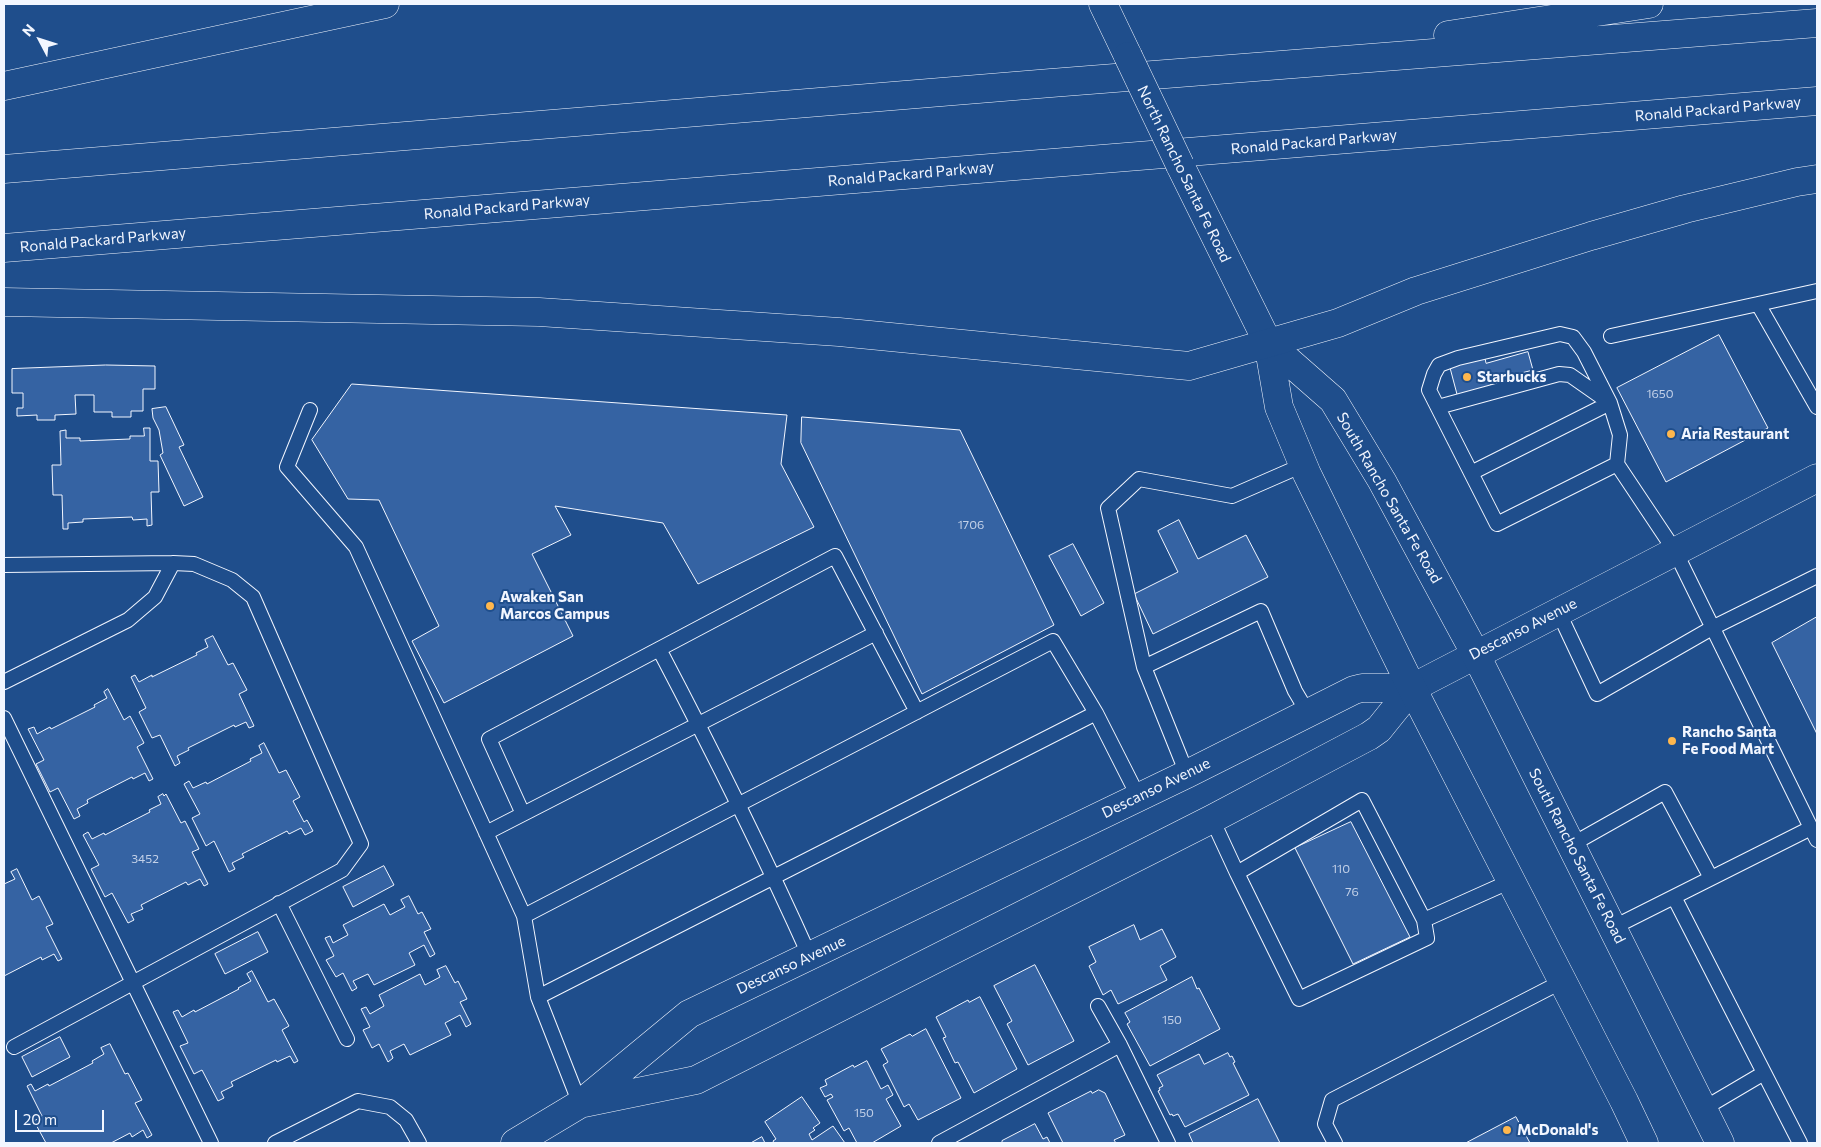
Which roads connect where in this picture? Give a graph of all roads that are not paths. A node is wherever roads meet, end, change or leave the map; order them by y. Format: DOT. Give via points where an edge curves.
graph roads {
  1 [pos="385,4"];
  2 [pos="1103,4"];
  3 [pos="1649,4"];
  4 [pos="1817,23"];
  5 [pos="1238,68"];
  6 [pos="4,86"];
  7 [pos="1817,101"];
  8 [pos="4,169"];
  9 [pos="1817,179"];
  10 [pos="4,248"];
  11 [pos="1817,291"];
  12 [pos="4,302"];
  13 [pos="1758,304"];
  14 [pos="1611,336"];
  15 [pos="1268,343"];
  16 [pos="1610,403"];
  17 [pos="1438,407"];
  18 [pos="1817,407"];
  19 [pos="310,410"];
  20 [pos="1617,464"];
  21 [pos="1304,465"];
  22 [pos="1470,473"];
  23 [pos="1817,478"];
  24 [pos="1675,551"];
  25 [pos="173,564"];
  26 [pos="4,565"];
  27 [pos="1817,576"];
  28 [pos="1558,611"];
  29 [pos="1712,628"];
  30 [pos="876,633"];
  31 [pos="658,649"];
  32 [pos="1476,653"];
  33 [pos="1144,667"];
  34 [pos="4,682"];
  35 [pos="1412,688"];
  36 [pos="917,712"];
  37 [pos="1096,713"];
  38 [pos="1308,713"];
  39 [pos="4,718"];
  40 [pos="699,724"];
  41 [pos="1187,774"];
  42 [pos="1138,796"];
  43 [pos="739,804"];
  44 [pos="523,814"];
  45 [pos="1212,819"];
  46 [pos="486,833"];
  47 [pos="1814,834"];
  48 [pos="1571,845"];
  49 [pos="1238,873"];
  50 [pos="774,876"];
  51 [pos="1711,878"];
  52 [pos="1511,881"];
  53 [pos="1674,897"];
  54 [pos="279,903"];
  55 [pos="524,916"];
  56 [pos="1424,920"];
  57 [pos="1612,928"];
  58 [pos="810,957"];
  59 [pos="1563,980"];
  60 [pos="134,983"];
  61 [pos="538,997"];
  62 [pos="1098,1006"];
  63 [pos="347,1039"];
  64 [pos="1120,1045"];
  65 [pos="14,1047"];
  66 [pos="1764,1073"];
  67 [pos="580,1104"];
  68 [pos="1703,1109"];
  69 [pos="211,1143"];
  70 [pos="274,1143"];
  71 [pos="419,1143"];
  72 [pos="514,1143"];
  73 [pos="939,1143"];
  74 [pos="1168,1143"];
  75 [pos="1335,1143"];
  76 [pos="1644,1143"];
  77 [pos="1720,1143"];
  78 [pos="1800,1143"];
  1 -- 6 [label="main road"];
  2 -- 15 [label="main road, North Rancho Santa Fe Road, bridge"];
  3 -- 5 [label="main road"];
  4 -- 5 [label="main road"];
  5 -- 8 [label="main road"];
  7 -- 10 [label="main road, Ronald Packard Parkway"];
  9 -- 15 [label="main road" via="1685,209 1590,236 1416,291 1338,323"];
  11 -- 13 [label="lane"];
  12 -- 15 [label="main road" via="539,312 838,332 1190,366"];
  13 -- 14 [label="lane"];
  13 -- 18 [label="lane"];
  15 -- 21 [label="main road" via="1279,406"];
  15 -- 32 [label="main road, South Rancho Santa Fe Road" via="1333,400 1382,481"];
  16 -- 17 [label="lane" via="1570,375 1559,374"];
  16 -- 17 [label="lane" via="1584,352 1573,337 1560,334 1439,365 1429,390"];
  16 -- 20 [label="lane" via="1620,435"];
  16 -- 22 [label="lane"];
  17 -- 22 [label="lane"];
  19 -- 46 [label="lane" via="287,467 356,546"];
  20 -- 22 [label="lane" via="1496,524"];
  20 -- 24 [label="lane"];
  21 -- 33 [label="lane" via="1232,496 1139,479 1108,508"];
  21 -- 35 [label="main road"];
  23 -- 24 [label="main road, Descanso Avenue"];
  24 -- 28 [label="main road, Descanso Avenue"];
  24 -- 29 [label="lane"];
  25 -- 26 [label="lane"];
  25 -- 34 [label="lane" via="155,597 128,620"];
  25 -- 54 [label="lane" via="194,564 232,580 253,597 361,844 342,870"];
  27 -- 29 [label="lane"];
  28 -- 29 [label="lane" via="1597,694"];
  28 -- 32 [label="main road, Descanso Avenue"];
  29 -- 47 [label="lane"];
  30 -- 31 [label="lane" via="835,556"];
  30 -- 36 [label="lane"];
  30 -- 40 [label="lane"];
  31 -- 40 [label="lane"];
  31 -- 44 [label="lane" via="490,739"];
  32 -- 35 [label="main road, Descanso Avenue"];
  32 -- 48 [label="main road, South Rancho Santa Fe Road"];
  33 -- 38 [label="lane" via="1261,611 1295,692"];
  33 -- 41 [label="lane"];
  35 -- 38 [label="main road, Descanso Avenue" via="1362,688"];
  35 -- 45 [label="main road" via="1379,729 1369,736"];
  35 -- 52 [label="main road"];
  36 -- 37 [label="lane" via="1053,642"];
  36 -- 43 [label="lane"];
  37 -- 42 [label="lane"];
  37 -- 50 [label="lane"];
  38 -- 41 [label="main road, Descanso Avenue"];
  39 -- 60 [label="lane"];
  40 -- 43 [label="lane"];
  40 -- 44 [label="lane"];
  41 -- 42 [label="main road, Descanso Avenue"];
  42 -- 58 [label="main road, Descanso Avenue"];
  43 -- 50 [label="lane"];
  43 -- 55 [label="lane"];
  44 -- 46 [label="lane"];
  45 -- 49 [label="lane"];
  45 -- 67 [label="main road" via="696,1080"];
  46 -- 55 [label="lane"];
  47 -- 51 [label="lane"];
  48 -- 51 [label="lane" via="1665,792"];
  48 -- 57 [label="main road, South Rancho Santa Fe Road"];
  49 -- 56 [label="lane" via="1362,800"];
  49 -- 56 [label="lane" via="1299,998 1427,938"];
  50 -- 58 [label="lane"];
  50 -- 61 [label="lane"];
  51 -- 53 [label="lane"];
  52 -- 56 [label="lane"];
  52 -- 59 [label="main road"];
  53 -- 57 [label="lane"];
  53 -- 66 [label="lane"];
  54 -- 60 [label="lane"];
  54 -- 63 [label="lane"];
  55 -- 61 [label="lane"];
  57 -- 68 [label="main road, South Rancho Santa Fe Road"];
  58 -- 67 [label="main road, Descanso Avenue" via="690,1014"];
  59 -- 75 [label="lane" via="1332,1100 1325,1124"];
  59 -- 76 [label="main road"];
  60 -- 65 [label="lane"];
  60 -- 69 [label="lane"];
  61 -- 67 [label="lane"];
  62 -- 64 [label="lane"];
  64 -- 73 [label="lane"];
  64 -- 74 [label="lane"];
  66 -- 68 [label="lane"];
  66 -- 78 [label="lane"];
  67 -- 72 [label="main road, Descanso Avenue"];
  68 -- 77 [label="main road, South Rancho Santa Fe Road"];
  70 -- 71 [label="lane" via="358,1101 390,1107 406,1120"];
}
